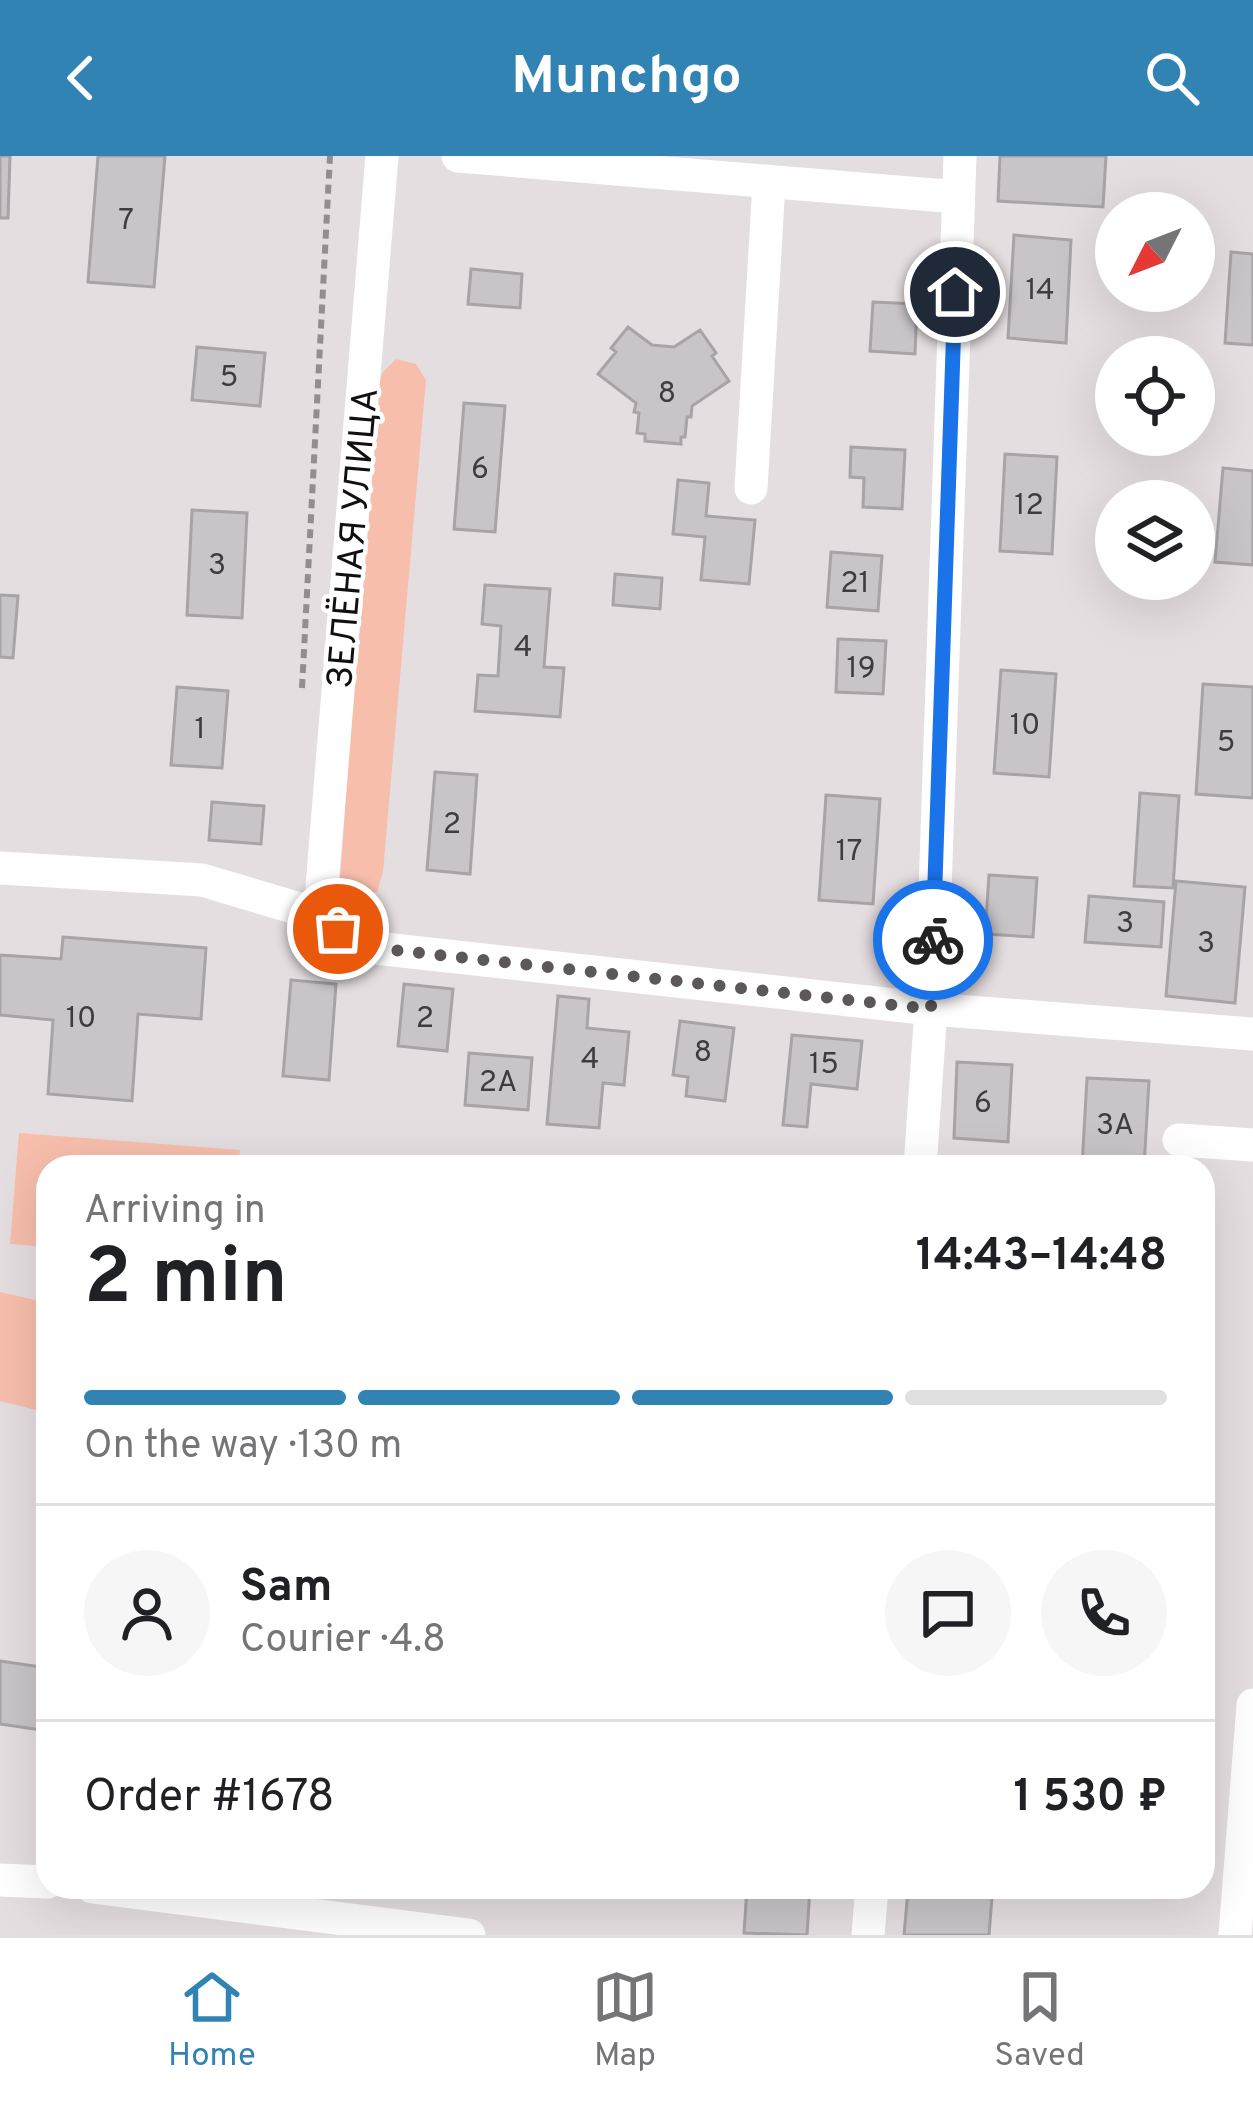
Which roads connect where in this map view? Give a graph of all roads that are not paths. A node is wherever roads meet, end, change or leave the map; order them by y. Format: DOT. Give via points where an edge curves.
graph roads {
  1 [pos="382,156"];
  2 [pos="458,156"];
  3 [pos="960,156"];
  4 [pos="769,183"];
  5 [pos="958,197"];
  6 [pos="751,488"];
  7 [pos="0,868"];
  8 [pos="331,918"];
  9 [pos="931,1009"];
  10 [pos="1253,1034"];
  11 [pos="1180,1139"];
  12 [pos="1253,1144"];
  13 [pos="921,1155"];
  14 [pos="1252,1727"];
  15 [pos="0,1880"];
  16 [pos="36,1882"];
  17 [pos="186,1899"];
  18 [pos="871,1899"];
  19 [pos="469,1935"];
  20 [pos="868,1935"];
  21 [pos="1235,1935"];
  1 -- 8 [label="street, ЗЕЛЁНАЯ УЛИЦА" via="322,886"];
  2 -- 4 [label="street"];
  3 -- 5 [label="street"];
  4 -- 5 [label="street"];
  4 -- 6 [label="street"];
  5 -- 9 [label="street"];
  7 -- 8 [label="street" via="202,880"];
  8 -- 9 [label="street" via="347,937 375,948"];
  9 -- 10 [label="street"];
  9 -- 13 [label="street"];
  11 -- 12 [label="street"];
  14 -- 21 [label="street"];
  15 -- 16 [label="street"];
  17 -- 19 [label="street"];
  18 -- 20 [label="street"];
}
